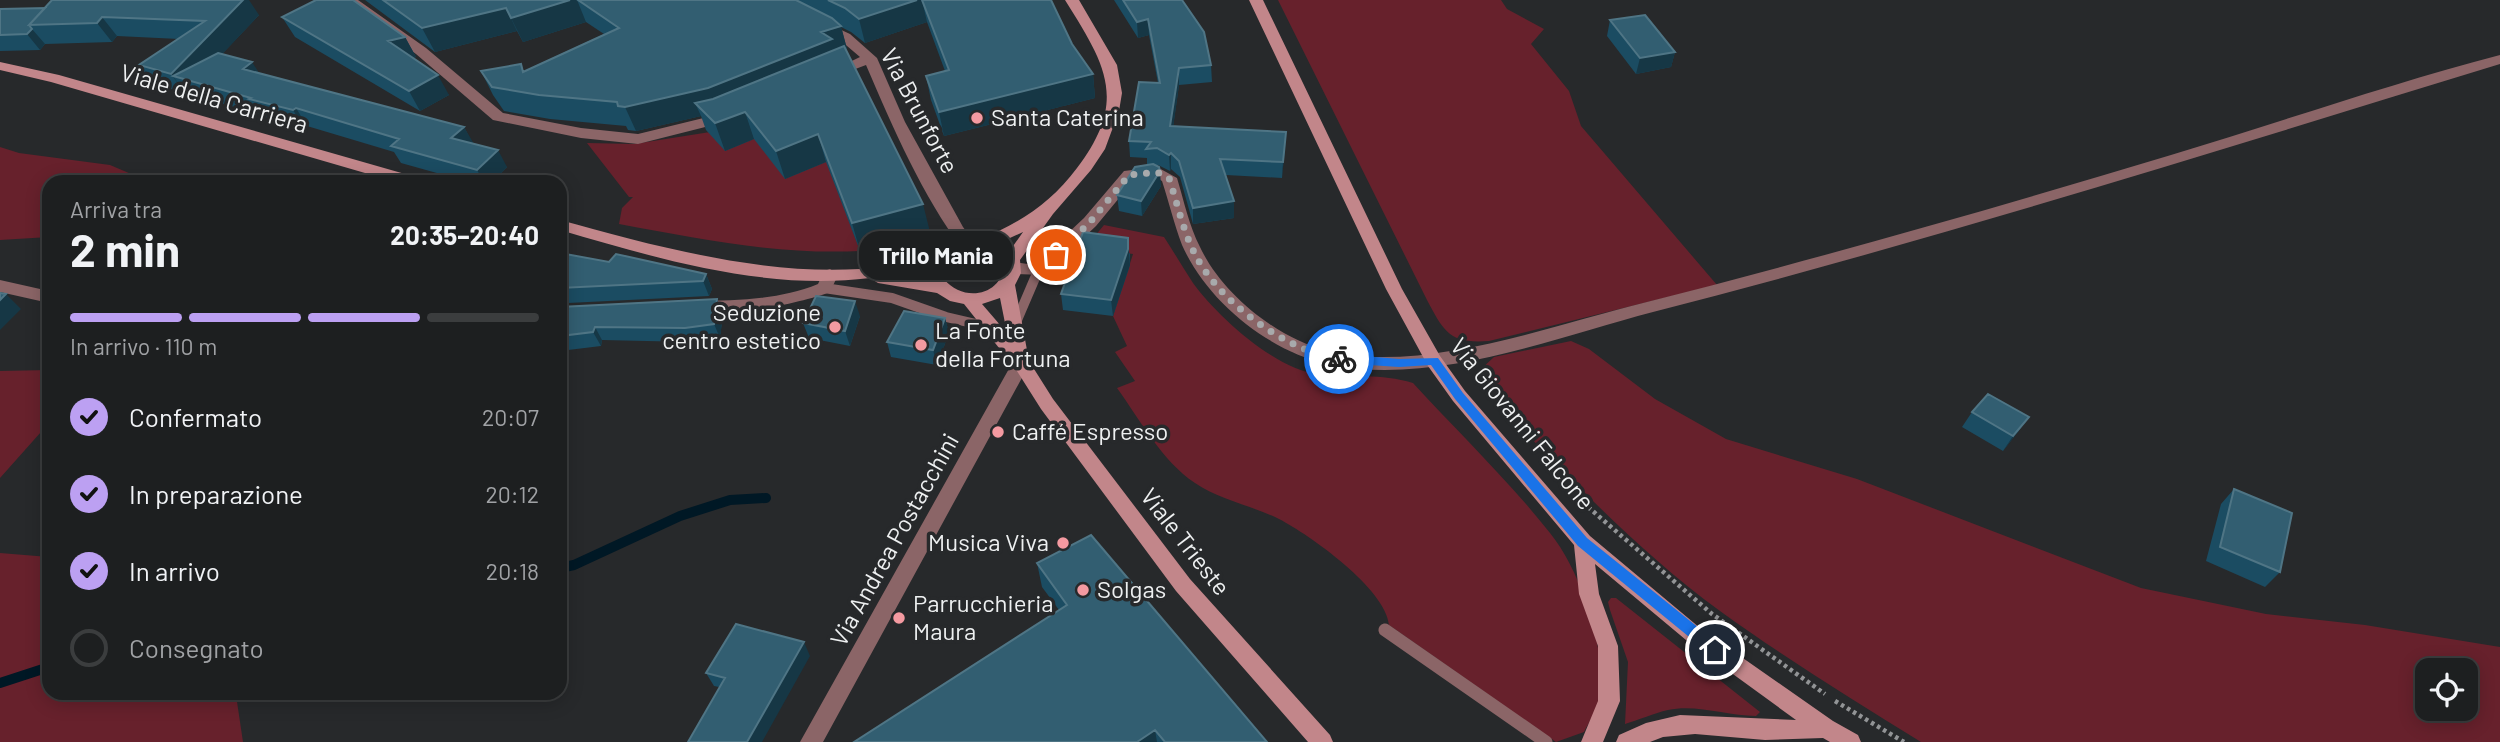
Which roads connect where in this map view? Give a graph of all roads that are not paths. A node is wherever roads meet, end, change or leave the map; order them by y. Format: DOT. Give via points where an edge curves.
graph roads {
  1 [pos="349,0"];
  2 [pos="1072,0"];
  3 [pos="1256,0"];
  4 [pos="808,19"];
  5 [pos="870,58"];
  6 [pos="2500,59"];
  7 [pos="0,66"];
  8 [pos="821,79"];
  9 [pos="734,114"];
  10 [pos="390,175"];
  11 [pos="1047,211"];
  12 [pos="567,227"];
  13 [pos="975,246"];
  14 [pos="944,258"];
  15 [pos="1013,264"];
  16 [pos="1038,271"];
  17 [pos="857,274"];
  18 [pos="827,282"];
  19 [pos="1007,285"];
  20 [pos="0,286"];
  21 [pos="939,287"];
  22 [pos="42,295"];
  23 [pos="970,300"];
  24 [pos="673,308"];
  25 [pos="993,328"];
  26 [pos="1013,328"];
  27 [pos="1434,360"];
  28 [pos="1021,363"];
  29 [pos="1583,542"];
  30 [pos="1385,630"];
  31 [pos="1825,728"];
  32 [pos="811,742"];
  33 [pos="1322,742"];
  34 [pos="1546,742"];
  35 [pos="1592,742"];
  36 [pos="1627,742"];
  37 [pos="1850,742"];
  1 -- 9 [label="street" via="421,51 498,117 638,139"];
  2 -- 11 [label="main road" via="1113,74 1114,108 1095,152"];
  3 -- 27 [label="main road, Via Giovanni Falcone" via="1394,289"];
  4 -- 5 [label="street, Via Brunforte" via="845,37"];
  5 -- 8 [label="street"];
  5 -- 13 [label="street, Via Brunforte" via="898,122 957,230"];
  6 -- 27 [label="street" via="1737,285"];
  7 -- 10 [label="main road, Viale della Carriera"];
  11 -- 13 [label="main road"];
  11 -- 15 [label="main road"];
  12 -- 18 [label="main road" via="632,245"];
  13 -- 14 [label="main road"];
  13 -- 15 [label="main road" via="1000,249"];
  14 -- 17 [label="main road"];
  14 -- 21 [label="main road" via="936,273"];
  15 -- 16 [label="street"];
  15 -- 19 [label="main road"];
  16 -- 26 [label="lane"];
  16 -- 27 [label="street" via="1090,222 1129,175 1157,172 1169,178 1201,265 1259,325 1326,357 1365,362"];
  17 -- 18 [label="main road"];
  17 -- 21 [label="main road"];
  18 -- 24 [label="street" via="814,293 775,301"];
  18 -- 25 [label="lane"];
  19 -- 23 [label="main road" via="991,296"];
  19 -- 26 [label="main road, Viale Trieste"];
  20 -- 22 [label="street"];
  21 -- 23 [label="main road"];
  23 -- 25 [label="main road, Viale Trieste"];
  25 -- 28 [label="main road, Viale Trieste"];
  26 -- 28 [label="main road, Viale Trieste"];
  27 -- 29 [label="main road, Via Giovanni Falcone"];
  28 -- 32 [label="street, Via Andrea Postacchini"];
  28 -- 33 [label="main road, Viale Trieste" via="1183,585"];
  29 -- 31 [label="main road, Via Giovanni Falcone" via="1693,634"];
  29 -- 35 [label="main road" via="1589,594 1608,646 1609,701"];
  30 -- 34 [label="lane"];
  31 -- 36 [label="main road" via="1766,730 1702,723 1654,728"];
  31 -- 37 [label="main road, Via Giovanni Falcone"];
}
